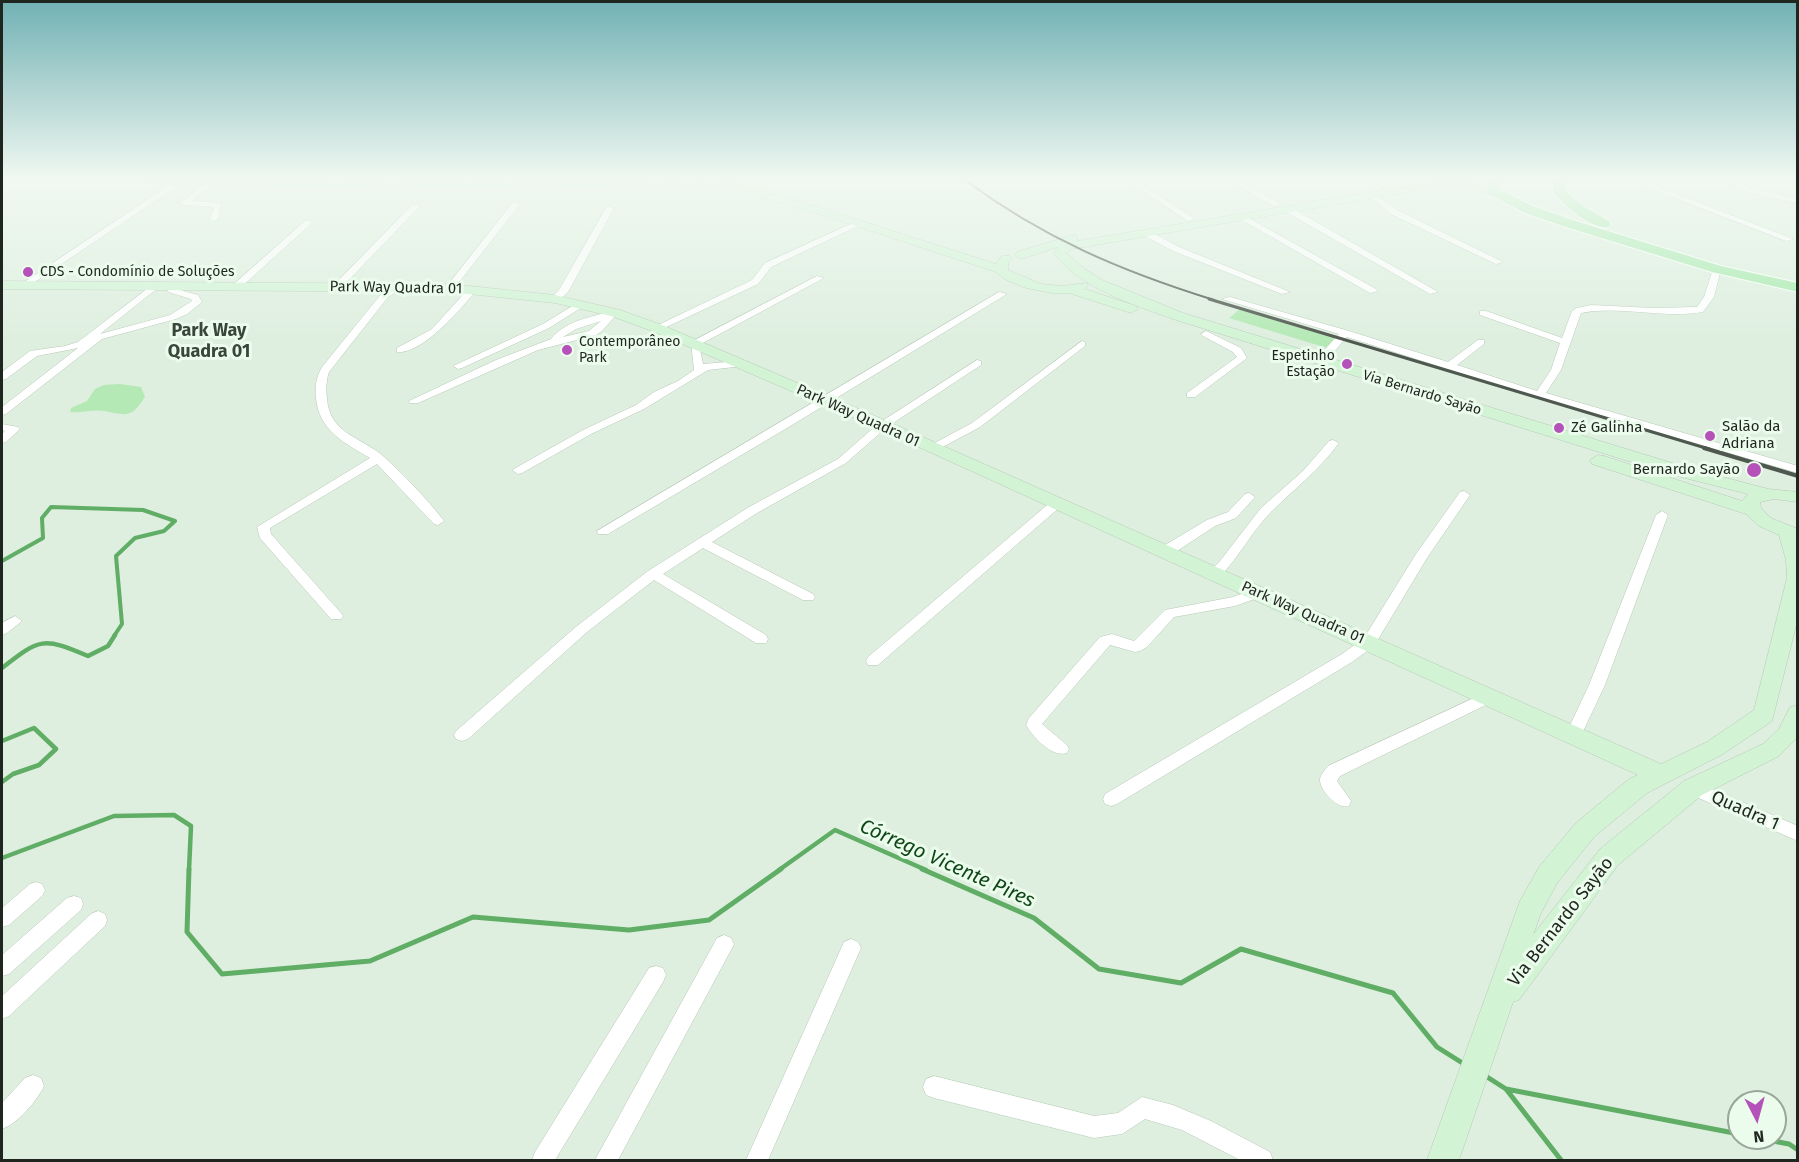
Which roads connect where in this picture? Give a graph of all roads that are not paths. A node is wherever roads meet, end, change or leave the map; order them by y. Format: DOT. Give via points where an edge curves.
graph roads {
  1 [pos="101,234"];
  2 [pos="295,234"];
  3 [pos="388,234"];
  4 [pos="492,234"];
  5 [pos="595,234"];
  6 [pos="836,234"];
  7 [pos="890,234"];
  8 [pos="926,234"];
  9 [pos="1100,234"];
  10 [pos="1139,234"];
  11 [pos="1148,234"];
  12 [pos="1273,234"];
  13 [pos="1332,234"];
  14 [pos="1441,234"];
  15 [pos="1606,234"];
  16 [pos="1631,234"];
  17 [pos="1776,234"];
  18 [pos="1789,239"];
  19 [pos="1017,255"];
  20 [pos="1499,262"];
  21 [pos="1068,263"];
  22 [pos="1000,269"];
  23 [pos="1717,269"];
  24 [pos="1087,275"];
  25 [pos="820,278"];
  26 [pos="1797,282"];
  27 [pos="3,285"];
  28 [pos="24,285"];
  29 [pos="164,286"];
  30 [pos="237,286"];
  31 [pos="337,287"];
  32 [pos="450,288"];
  33 [pos="1797,288"];
  34 [pos="473,289"];
  35 [pos="1071,289"];
  36 [pos="387,290"];
  37 [pos="1372,291"];
  38 [pos="1285,292"];
  39 [pos="1433,292"];
  40 [pos="1002,294"];
  41 [pos="555,299"];
  42 [pos="1227,299"];
  43 [pos="582,304"];
  44 [pos="1483,313"];
  45 [pos="612,315"];
  46 [pos="657,328"];
  47 [pos="1346,333"];
  48 [pos="1206,334"];
  49 [pos="1481,342"];
  50 [pos="1565,342"];
  51 [pos="694,344"];
  52 [pos="1082,344"];
  53 [pos="401,350"];
  54 [pos="1320,361"];
  55 [pos="977,363"];
  56 [pos="739,364"];
  57 [pos="458,366"];
  58 [pos="1450,366"];
  59 [pos="699,371"];
  60 [pos="2,377"];
  61 [pos="1191,395"];
  62 [pos="1540,395"];
  63 [pos="825,400"];
  64 [pos="414,401"];
  65 [pos="2,412"];
  66 [pos="883,425"];
  67 [pos="2,427"];
  68 [pos="2,440"];
  69 [pos="1333,444"];
  70 [pos="933,448"];
  71 [pos="378,458"];
  72 [pos="518,470"];
  73 [pos="1797,470"];
  74 [pos="1764,493"];
  75 [pos="1464,495"];
  76 [pos="1249,497"];
  77 [pos="1797,497"];
  78 [pos="1056,504"];
  79 [pos="1752,510"];
  80 [pos="1662,515"];
  81 [pos="438,521"];
  82 [pos="603,531"];
  83 [pos="1792,535"];
  84 [pos="703,542"];
  85 [pos="1162,551"];
  86 [pos="653,574"];
  87 [pos="1214,574"];
  88 [pos="1258,593"];
  89 [pos="808,597"];
  90 [pos="336,616"];
  91 [pos="15,621"];
  92 [pos="2,630"];
  93 [pos="761,639"];
  94 [pos="1369,642"];
  95 [pos="873,661"];
  96 [pos="1489,697"];
  97 [pos="1797,713"];
  98 [pos="462,735"];
  99 [pos="1574,735"];
  100 [pos="1061,749"];
  101 [pos="1662,775"];
  102 [pos="1693,788"];
  103 [pos="1111,799"];
  104 [pos="1343,801"];
  105 [pos="1797,834"];
  106 [pos="36,890"];
  107 [pos="74,904"];
  108 [pos="2,919"];
  109 [pos="98,920"];
  110 [pos="724,944"];
  111 [pos="851,948"];
  112 [pos="2,967"];
  113 [pos="656,975"];
  114 [pos="1497,1006"];
  115 [pos="2,1009"];
  116 [pos="33,1086"];
  117 [pos="934,1087"];
  118 [pos="2,1118"];
  119 [pos="1445,1155"];
  120 [pos="543,1161"];
  121 [pos="606,1161"];
  122 [pos="757,1161"];
  123 [pos="1262,1161"];
  1 -- 28 [label="street"];
  2 -- 30 [label="street"];
  3 -- 31 [label="street"];
  4 -- 32 [label="street"];
  5 -- 41 [label="street" via="563,292"];
  6 -- 46 [label="street" via="768,265 755,282"];
  7 -- 22 [label="main road"];
  8 -- 19 [label="main road, Via Bernardo Sayão" via="982,252"];
  9 -- 19 [label="main road"];
  10 -- 21 [label="main road" via="1064,248 1060,254"];
  11 -- 38 [label="street"];
  12 -- 37 [label="street"];
  13 -- 39 [label="street"];
  14 -- 20 [label="street"];
  15 -- 23 [label="main road"];
  16 -- 26 [label="main road"];
  17 -- 18 [label="street"];
  19 -- 21 [label="main road, Via Bernardo Sayão"];
  19 -- 22 [label="main road" via="1002,262"];
  21 -- 24 [label="main road, Via Bernardo Sayão"];
  22 -- 35 [label="main road" via="1030,285"];
  23 -- 33 [label="main road"];
  23 -- 50 [label="street" via="1709,297 1700,310 1581,309"];
  24 -- 35 [label="main road" via="1084,286"];
  24 -- 54 [label="main road, Via Bernardo Sayão" via="1139,302"];
  25 -- 51 [label="street"];
  27 -- 28 [label="main road, Park Way Quadra 01"];
  28 -- 29 [label="main road, Park Way Quadra 01"];
  29 -- 30 [label="main road, Park Way Quadra 01"];
  29 -- 60 [label="street" via="81,344 34,353"];
  29 -- 65 [label="street" via="195,297 197,302 173,317 99,337"];
  30 -- 31 [label="main road, Park Way Quadra 01"];
  31 -- 36 [label="main road, Park Way Quadra 01"];
  32 -- 34 [label="main road, Park Way Quadra 01"];
  32 -- 36 [label="main road, Park Way Quadra 01"];
  34 -- 41 [label="main road, Park Way Quadra 01"];
  34 -- 53 [label="street" via="435,331"];
  35 -- 48 [label="main road"];
  36 -- 71 [label="street" via="321,379 323,416 328,424"];
  40 -- 63 [label="street"];
  41 -- 43 [label="main road, Park Way Quadra 01"];
  42 -- 47 [label="street"];
  43 -- 45 [label="main road, Park Way Quadra 01"];
  43 -- 57 [label="street" via="546,326"];
  44 -- 50 [label="street"];
  45 -- 46 [label="main road, Park Way Quadra 01"];
  45 -- 64 [label="street" via="590,334 554,342"];
  46 -- 51 [label="main road, Park Way Quadra 01"];
  47 -- 54 [label="street"];
  47 -- 58 [label="street"];
  48 -- 61 [label="street" via="1237,350 1242,358"];
  48 -- 79 [label="main road"];
  49 -- 58 [label="street"];
  50 -- 62 [label="street" via="1556,370"];
  51 -- 56 [label="main road, Park Way Quadra 01"];
  51 -- 59 [label="street"];
  52 -- 70 [label="street" via="976,424"];
  54 -- 74 [label="main road, Via Bernardo Sayão" via="1679,471"];
  55 -- 66 [label="street"];
  56 -- 59 [label="street" via="712,365"];
  56 -- 63 [label="main road, Park Way Quadra 01"];
  58 -- 62 [label="street"];
  59 -- 72 [label="street" via="640,407"];
  62 -- 73 [label="street"];
  63 -- 66 [label="main road, Park Way Quadra 01"];
  63 -- 82 [label="street"];
  66 -- 70 [label="main road, Park Way Quadra 01"];
  66 -- 84 [label="street" via="842,461"];
  67 -- 68 [label="street" via="14,429"];
  69 -- 87 [label="street" via="1307,474 1265,511"];
  70 -- 78 [label="main road, Park Way Quadra 01"];
  71 -- 81 [label="street"];
  71 -- 90 [label="street" via="263,527 265,535"];
  74 -- 77 [label="main road, Via Bernardo Sayão"];
  74 -- 79 [label="main road" via="1751,499"];
  75 -- 94 [label="street"];
  76 -- 85 [label="street" via="1223,521 1211,523"];
  78 -- 85 [label="main road, Park Way Quadra 01"];
  78 -- 95 [label="street"];
  79 -- 83 [label="main road" via="1765,522"];
  80 -- 99 [label="street"];
  83 -- 101 [label="main road, Via Bernardo Sayão" via="1797,578 1764,715 1715,748"];
  84 -- 86 [label="street"];
  84 -- 89 [label="street"];
  85 -- 87 [label="main road, Park Way Quadra 01"];
  86 -- 93 [label="street"];
  86 -- 98 [label="street" via="582,629"];
  87 -- 88 [label="main road, Park Way Quadra 01"];
  88 -- 94 [label="main road, Park Way Quadra 01"];
  88 -- 100 [label="street" via="1170,613 1135,647 1112,639 1105,641 1034,725"];
  91 -- 92 [label="street"];
  94 -- 96 [label="main road, Park Way Quadra 01"];
  94 -- 103 [label="street"];
  96 -- 99 [label="main road, Park Way Quadra 01"];
  96 -- 104 [label="street" via="1334,771 1328,782"];
  97 -- 102 [label="main road, Via Bernardo Sayão" via="1787,735 1771,750"];
  99 -- 101 [label="main road, Park Way Quadra 01"];
  101 -- 114 [label="main road, Via Bernardo Sayão" via="1638,786 1585,831 1548,874 1529,910"];
  102 -- 105 [label="street, Quadra 1"];
  102 -- 114 [label="main road, Via Bernardo Sayão" via="1609,857"];
  106 -- 108 [label="street"];
  107 -- 112 [label="street"];
  109 -- 115 [label="street"];
  110 -- 121 [label="street"];
  111 -- 122 [label="street"];
  113 -- 120 [label="street"];
  114 -- 119 [label="main road, Via Bernardo Sayão"];
  116 -- 118 [label="street"];
  117 -- 123 [label="street" via="1094,1127 1122,1123 1142,1108 1156,1109"];
}
